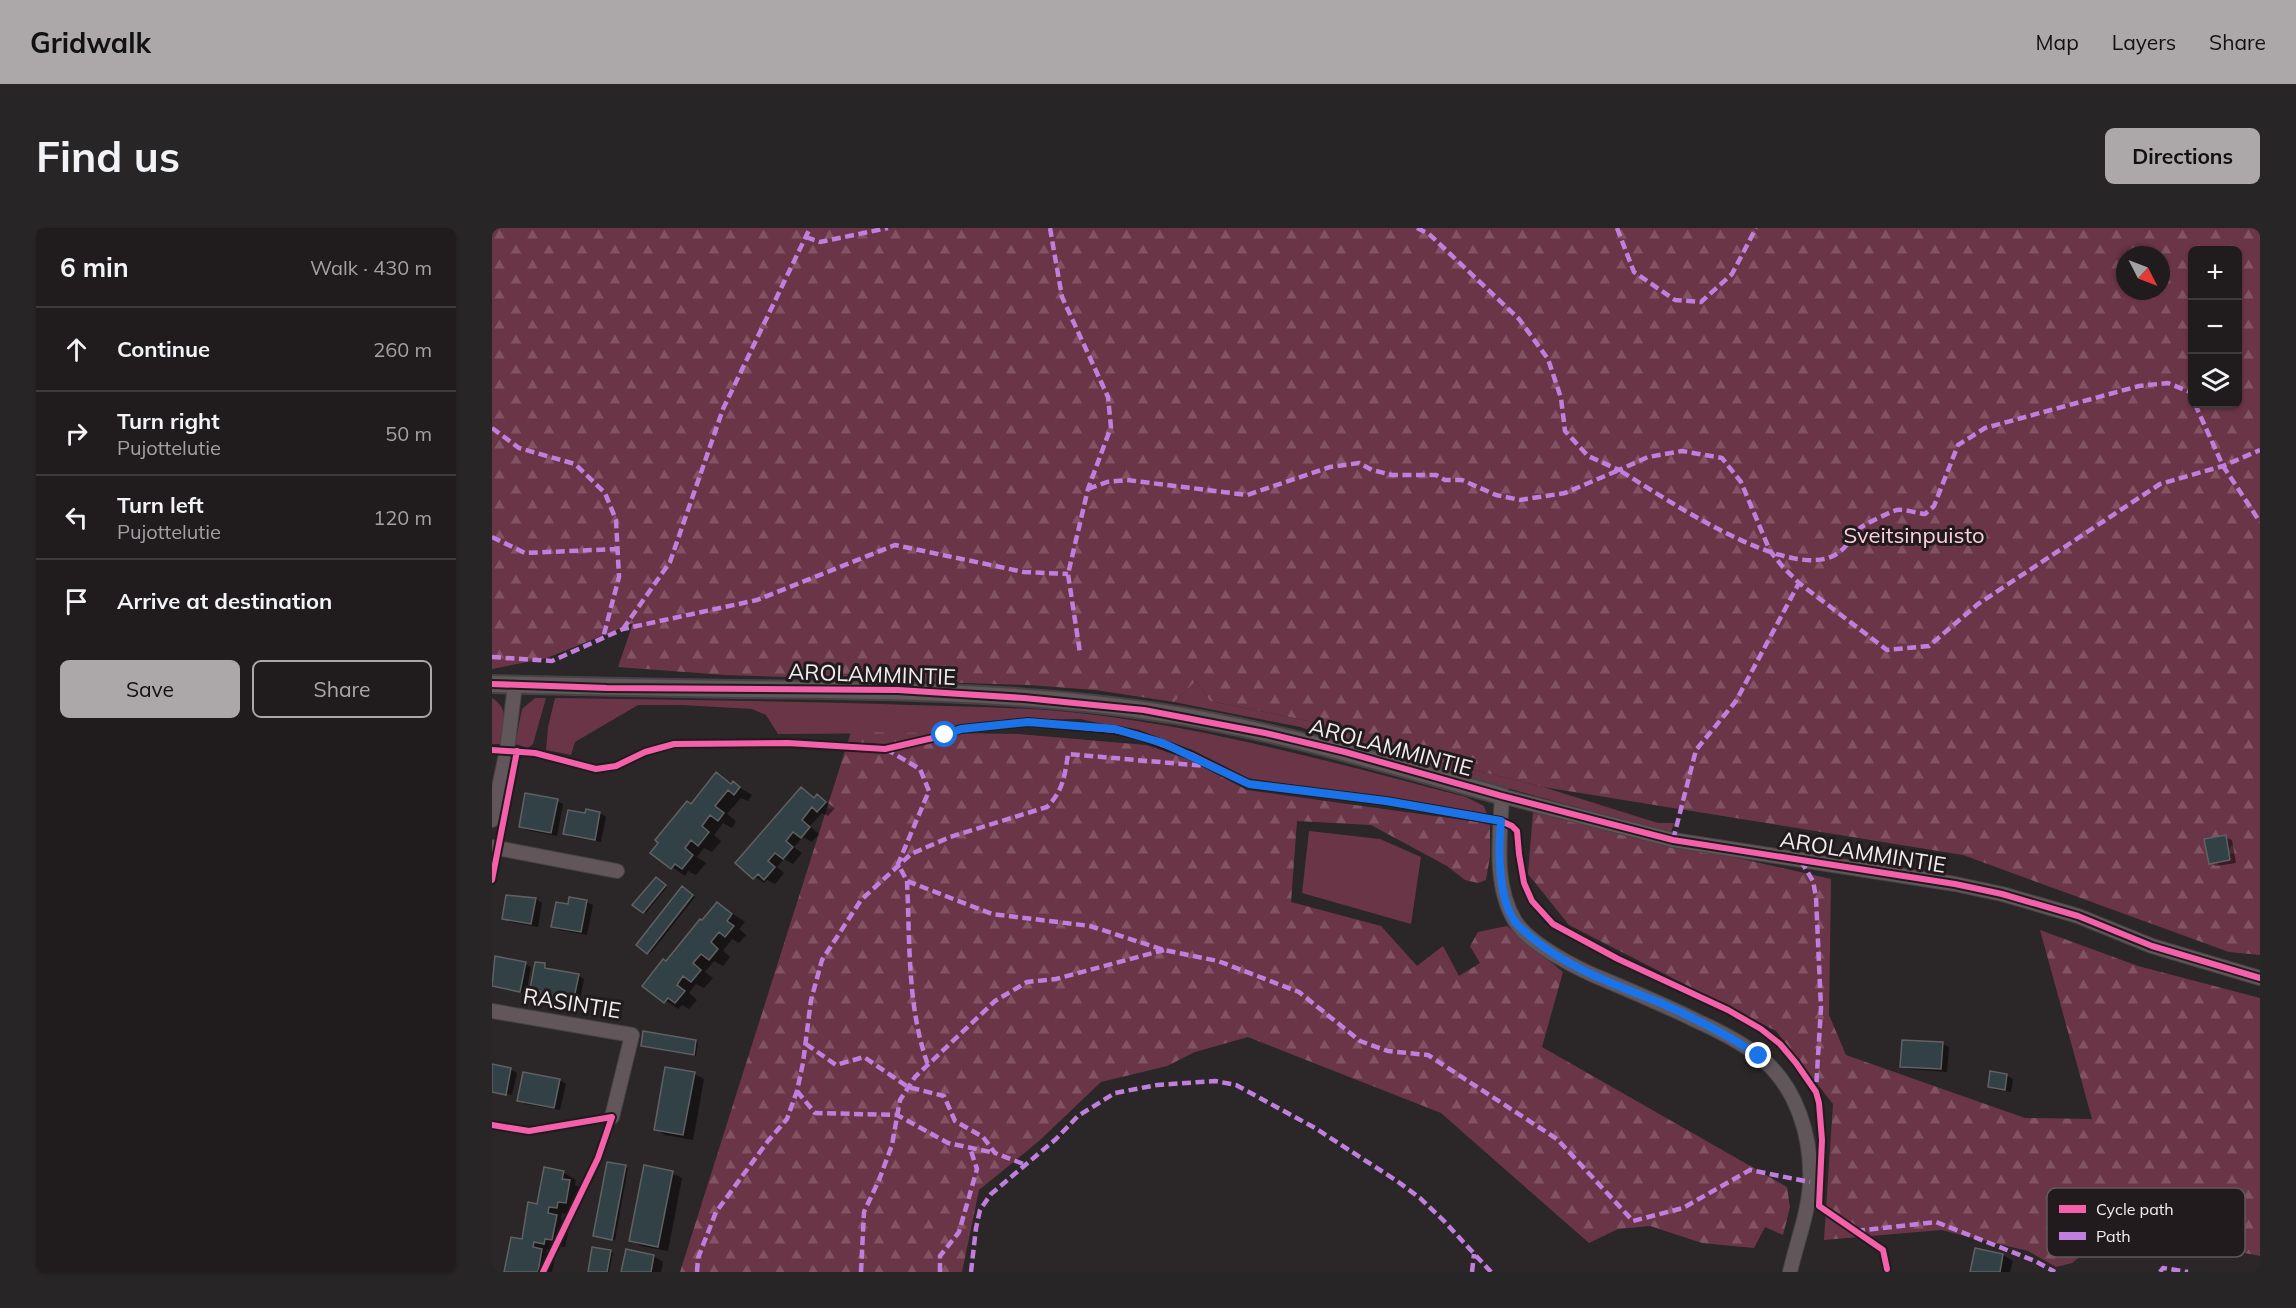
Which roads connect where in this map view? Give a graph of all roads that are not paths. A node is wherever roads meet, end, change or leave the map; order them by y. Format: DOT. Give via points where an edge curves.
graph roads {
  1 [pos="492,684"];
  2 [pos="515,685"];
  3 [pos="1502,796"];
  4 [pos="492,820"];
  5 [pos="492,847"];
  6 [pos="617,871"];
  7 [pos="2260,978"];
  8 [pos="492,1011"];
  9 [pos="612,1117"];
  10 [pos="1790,1272"];
  1 -- 2 [label="street, AROLAMMINTIE"];
  2 -- 3 [label="street, AROLAMMINTIE" via="898,690 1144,710 1345,752"];
  2 -- 4 [label="street" via="507,750"];
  3 -- 7 [label="street, AROLAMMINTIE" via="1673,840 2002,894 2078,916 2152,946"];
  3 -- 10 [label="street" via="1504,893 1516,923 1570,964 1745,1046 1773,1069 1788,1090 1808,1139 1810,1182"];
  5 -- 6 [label="street"];
  8 -- 9 [label="street, RASINTIE" via="632,1035"];
}
